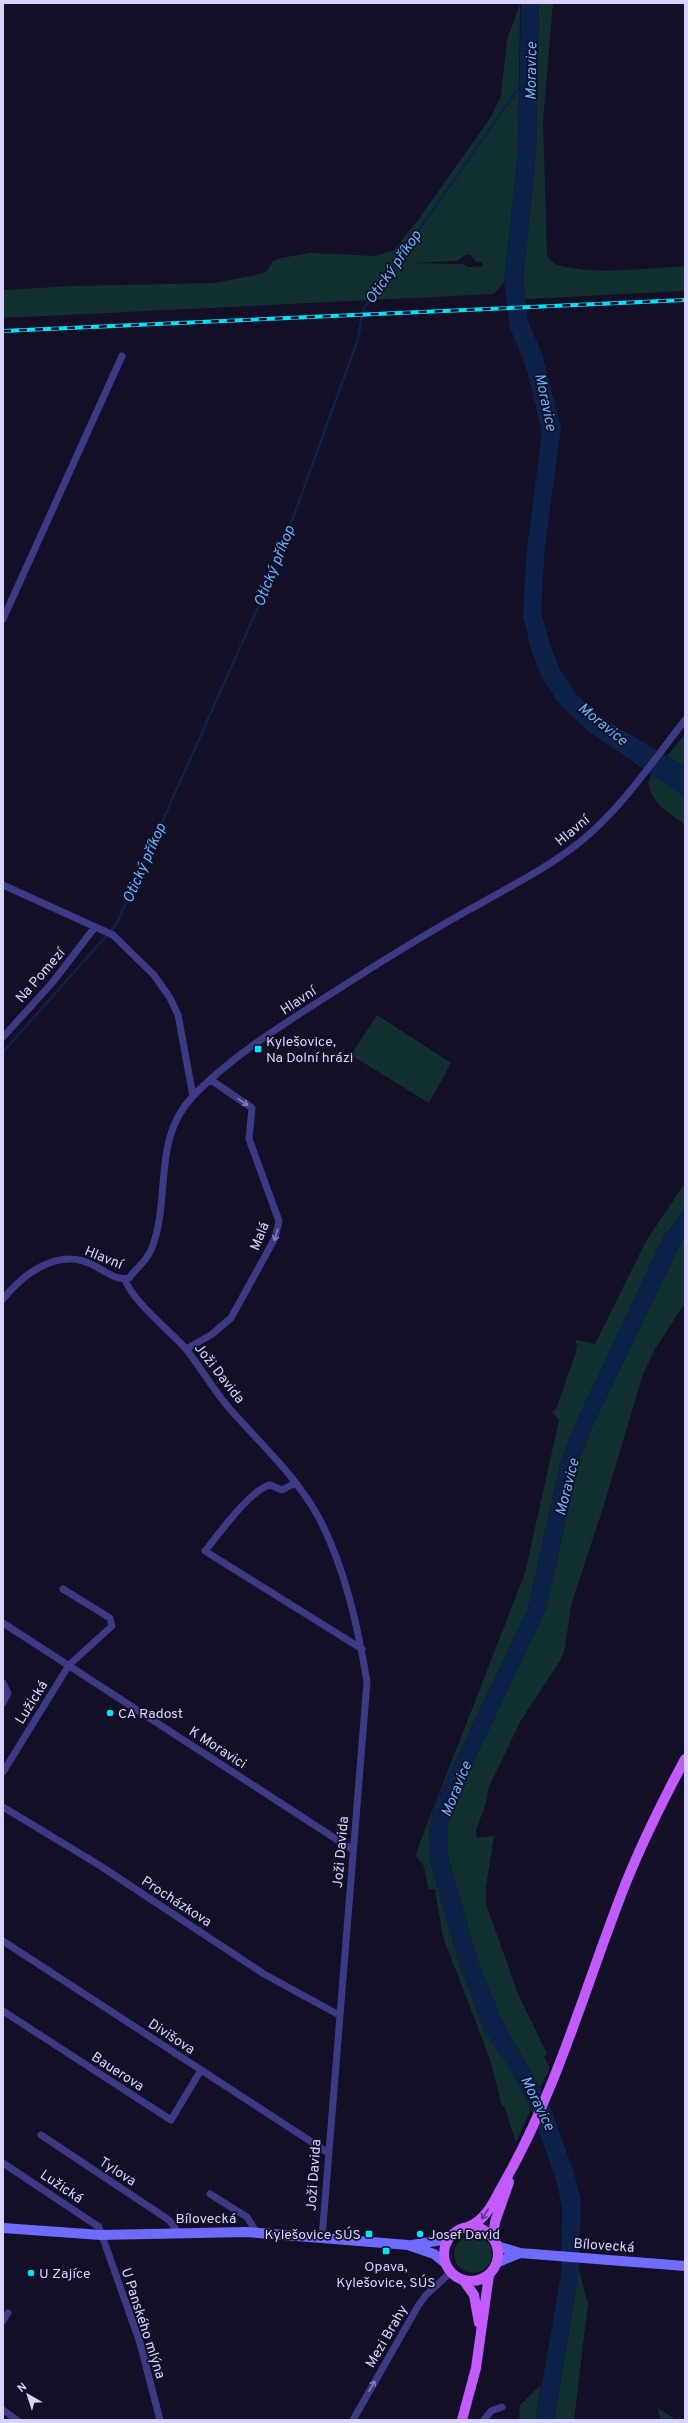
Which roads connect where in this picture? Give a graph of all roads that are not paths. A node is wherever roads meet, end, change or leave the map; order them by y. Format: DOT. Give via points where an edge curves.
graph roads {
  1 [pos="122,356"];
  2 [pos="3,619"];
  3 [pos="685,720"];
  4 [pos="3,885"];
  5 [pos="95,927"];
  6 [pos="3,1037"];
  7 [pos="211,1080"];
  8 [pos="193,1096"];
  9 [pos="125,1279"];
  10 [pos="3,1299"];
  11 [pos="186,1349"];
  12 [pos="295,1483"];
  13 [pos="63,1589"];
  14 [pos="3,1623"];
  15 [pos="362,1649"];
  16 [pos="69,1665"];
  17 [pos="3,1683"];
  18 [pos="3,1703"];
  19 [pos="685,1759"];
  20 [pos="3,1772"];
  21 [pos="3,1807"];
  22 [pos="353,1850"];
  23 [pos="3,1941"];
  24 [pos="3,2011"];
  25 [pos="339,2015"];
  26 [pos="201,2070"];
  27 [pos="41,2135"];
  28 [pos="327,2152"];
  29 [pos="519,2156"];
  30 [pos="3,2163"];
  31 [pos="210,2194"];
  32 [pos="468,2227"];
  33 [pos="3,2228"];
  34 [pos="178,2232"];
  35 [pos="257,2233"];
  36 [pos="101,2235"];
  37 [pos="451,2236"];
  38 [pos="322,2238"];
  39 [pos="495,2242"];
  40 [pos="408,2245"];
  41 [pos="520,2253"];
  42 [pos="498,2262"];
  43 [pos="445,2263"];
  44 [pos="685,2266"];
  45 [pos="451,2272"];
  46 [pos="489,2275"];
  47 [pos="464,2281"];
  48 [pos="8,2314"];
  49 [pos="3,2321"];
  50 [pos="480,2328"];
  51 [pos="502,2407"];
  52 [pos="3,2410"];
  53 [pos="17,2420"];
  54 [pos="160,2420"];
  55 [pos="353,2420"];
  56 [pos="462,2420"];
  57 [pos="484,2420"];
  1 -- 2 [label="street"];
  3 -- 7 [label="street, Hlavní" via="597,827 554,861 371,968 274,1031"];
  4 -- 5 [label="street"];
  5 -- 6 [label="street, Na Pomezí" via="52,983"];
  5 -- 8 [label="street" via="113,936 154,975 175,1006 181,1024"];
  7 -- 8 [label="street, Hlavní"];
  7 -- 11 [label="street, Malá, one-way" via="252,1108 248,1139 279,1221 275,1238 236,1311 211,1335"];
  8 -- 9 [label="street, Hlavní" via="177,1118 168,1141 158,1223 152,1249 142,1266"];
  9 -- 10 [label="street, Hlavní" via="118,1278 88,1262 62,1260 31,1272"];
  9 -- 11 [label="street, Joži Davida" via="132,1293"];
  11 -- 12 [label="street, Joži Davida" via="228,1407"];
  12 -- 15 [label="street, Joži Davida" via="318,1517 335,1555"];
  12 -- 15 [label="street" via="282,1490 270,1485 261,1490 242,1506 205,1551"];
  13 -- 16 [label="street" via="110,1618 112,1624"];
  14 -- 16 [label="street"];
  15 -- 22 [label="street, Joži Davida" via="367,1682"];
  16 -- 20 [label="street, Lužická"];
  16 -- 22 [label="street, K Moravici"];
  17 -- 18 [label="street" via="8,1693"];
  19 -- 29 [label="main road" via="661,1805 620,1898 555,2076"];
  21 -- 25 [label="street, Procházkova" via="99,1865 264,1974"];
  22 -- 25 [label="street, Joži Davida"];
  23 -- 26 [label="street, Divišova"];
  24 -- 26 [label="street, Bauerova" via="171,2120"];
  25 -- 28 [label="street, Joži Davida"];
  26 -- 28 [label="street, Divišova"];
  27 -- 34 [label="street, Tylova" via="169,2220"];
  28 -- 38 [label="street, Joži Davida"];
  29 -- 32 [label="main road, Bílovecká, one-way" via="484,2217"];
  29 -- 39 [label="main road" via="495,2222"];
  30 -- 36 [label="street, Lužická" via="94,2223"];
  31 -- 35 [label="street" via="247,2217"];
  32 -- 37 [label="main road, Bílovecká"];
  32 -- 39 [label="main road" via="483,2229"];
  33 -- 36 [label="main road, Bílovecká"];
  34 -- 35 [label="main road, Bílovecká"];
  34 -- 36 [label="main road, Bílovecká"];
  35 -- 38 [label="main road, Bílovecká"];
  36 -- 54 [label="street, U Panského mlýna" via="140,2343"];
  37 -- 40 [label="main road, Bílovecká" via="438,2241"];
  37 -- 43 [label="main road" via="445,2247"];
  38 -- 40 [label="main road, Bílovecká"];
  39 -- 41 [label="main road"];
  39 -- 42 [label="main road"];
  40 -- 43 [label="main road, Bílovecká" via="434,2254"];
  41 -- 42 [label="main road"];
  41 -- 44 [label="main road, Bílovecká"];
  42 -- 46 [label="main road"];
  43 -- 45 [label="main road, Bílovecká"];
  45 -- 47 [label="main road, Bílovecká"];
  55 -- 45 [label="street, Mezi Brahy, one-way" via="418,2306"];
  46 -- 47 [label="main road" via="477,2281"];
  46 -- 50 [label="main road"];
  47 -- 50 [label="main road" via="474,2295"];
  48 -- 49 [label="street"];
  50 -- 56 [label="main road" via="478,2354"];
  51 -- 57 [label="street" via="491,2410"];
  52 -- 53 [label="street"];
}
